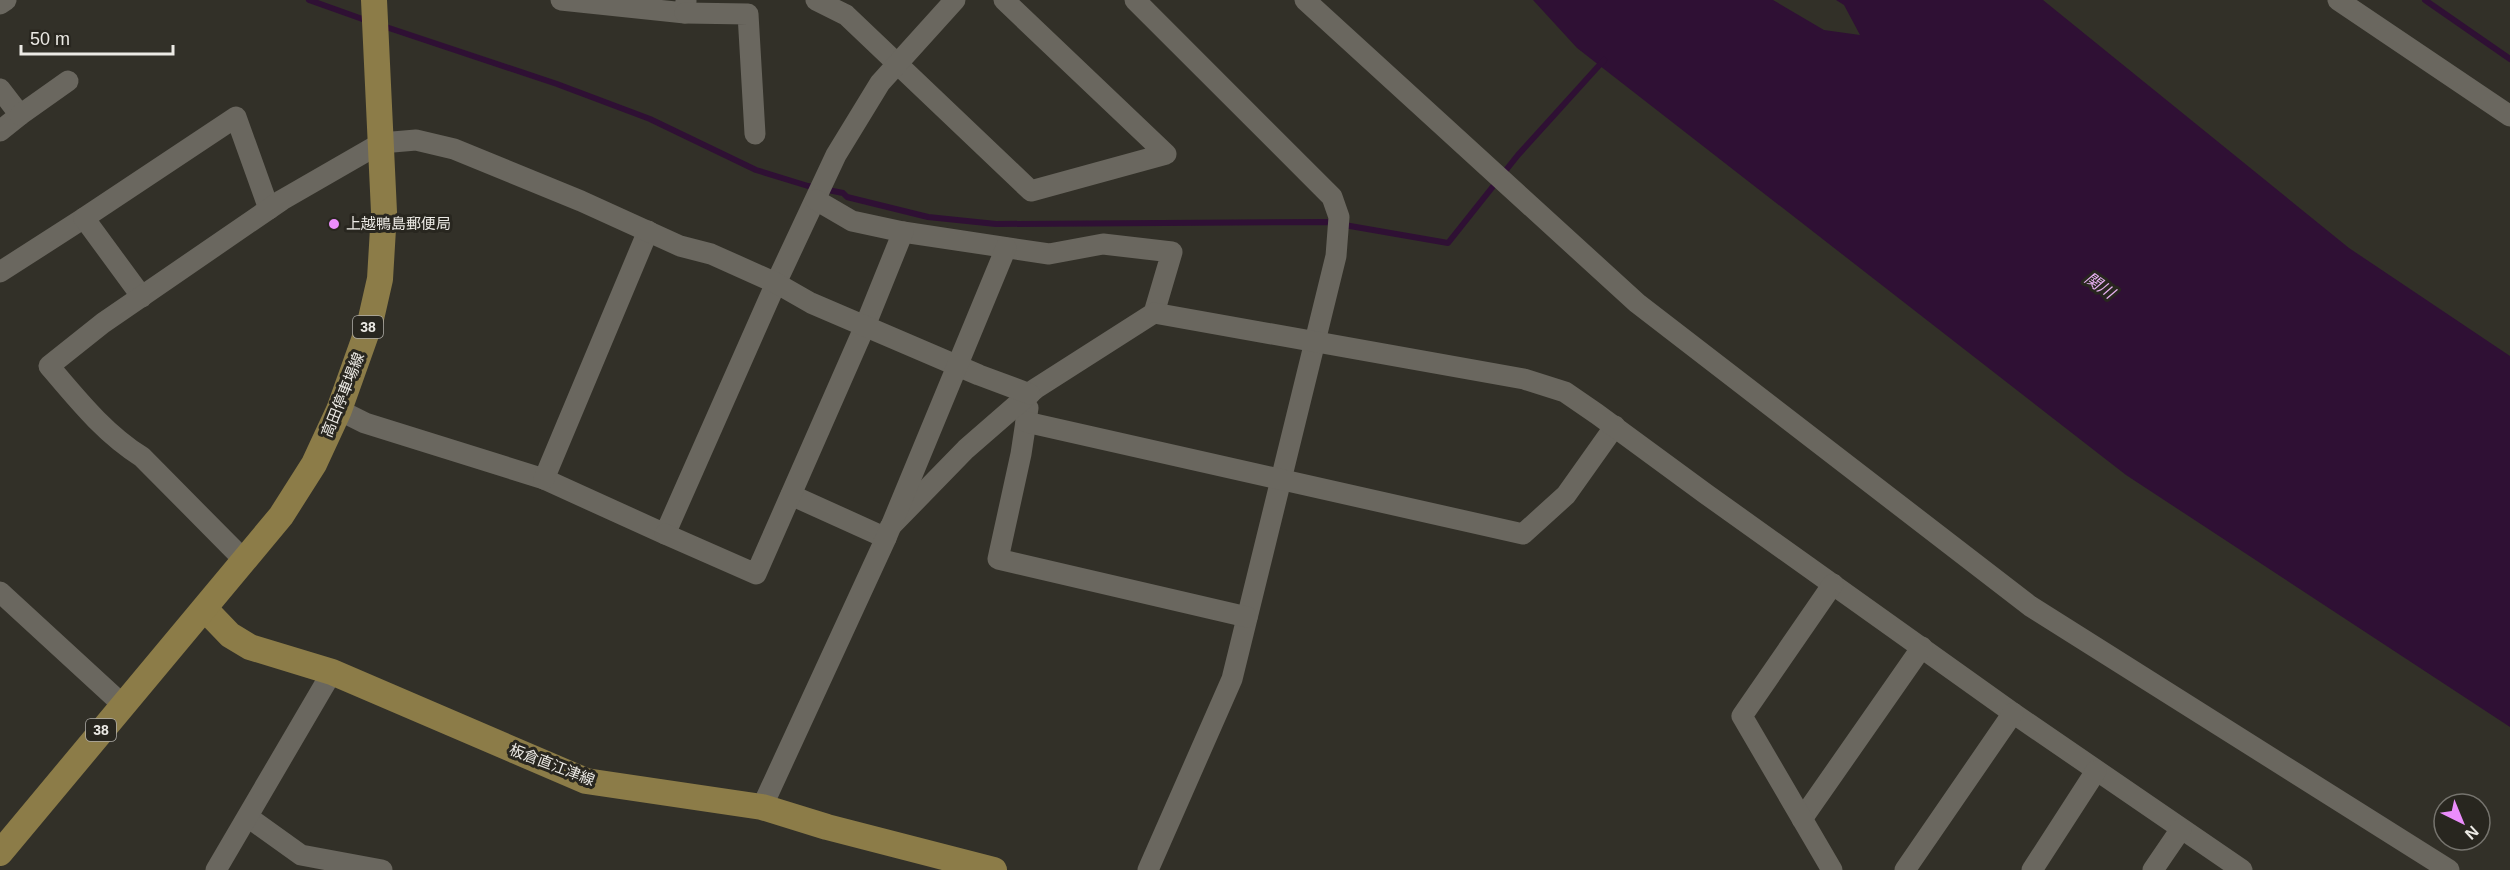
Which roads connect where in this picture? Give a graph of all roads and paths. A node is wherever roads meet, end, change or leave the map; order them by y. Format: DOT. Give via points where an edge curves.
graph roads {
  1 [pos="6,0"];
  2 [pos="374,0"];
  3 [pos="561,0"];
  4 [pos="816,0"];
  5 [pos="955,0"];
  6 [pos="1004,0"];
  7 [pos="1135,0"];
  8 [pos="1305,0"];
  9 [pos="2338,0"];
  10 [pos="0,4"];
  11 [pos="686,7"];
  12 [pos="899,63"];
  13 [pos="68,81"];
  14 [pos="0,89"];
  15 [pos="20,116"];
  16 [pos="2510,116"];
  17 [pos="0,130"];
  18 [pos="755,134"];
  19 [pos="381,143"];
  20 [pos="816,200"];
  21 [pos="269,209"];
  22 [pos="84,218"];
  23 [pos="648,231"];
  24 [pos="903,232"];
  25 [pos="1006,248"];
  26 [pos="0,272"];
  27 [pos="776,283"];
  28 [pos="142,297"];
  29 [pos="1154,313"];
  30 [pos="865,326"];
  31 [pos="1316,342"];
  32 [pos="959,366"];
  33 [pos="1030,394"];
  34 [pos="339,410"];
  35 [pos="1026,422"];
  36 [pos="1615,426"];
  37 [pos="543,479"];
  38 [pos="1282,481"];
  39 [pos="791,495"];
  40 [pos="888,533"];
  41 [pos="664,534"];
  42 [pos="244,560"];
  43 [pos="1833,584"];
  44 [pos="0,592"];
  45 [pos="205,609"];
  46 [pos="1247,617"];
  47 [pos="1922,647"];
  48 [pos="332,672"];
  49 [pos="123,705"];
  50 [pos="2013,713"];
  51 [pos="2096,771"];
  52 [pos="762,807"];
  53 [pos="248,817"];
  54 [pos="1802,819"];
  55 [pos="2181,829"];
  56 [pos="0,853"];
  57 [pos="216,870"];
  58 [pos="382,870"];
  59 [pos="994,870"];
  60 [pos="1148,870"];
  61 [pos="1832,870"];
  62 [pos="1905,870"];
  63 [pos="2032,870"];
  64 [pos="2153,870"];
  65 [pos="2242,870"];
  66 [pos="2449,870"];
  1 -- 10 [label="street"];
  2 -- 19 [label="main road, 高田停車場線 / 38"];
  3 -- 11 [label="street"];
  4 -- 12 [label="street" via="846,15"];
  5 -- 12 [label="street"];
  6 -- 12 [label="street" via="1166,154 1031,191"];
  7 -- 31 [label="street" via="1332,197 1339,217 1336,256"];
  8 -- 66 [label="street" via="1637,303 2030,606"];
  9 -- 16 [label="street"];
  11 -- 18 [label="street" via="748,14"];
  12 -- 20 [label="street" via="880,83 846,138"];
  13 -- 15 [label="street"];
  14 -- 15 [label="street"];
  15 -- 17 [label="street"];
  19 -- 21 [label="street"];
  19 -- 23 [label="street" via="416,140 454,148"];
  19 -- 34 [label="main road, 高田停車場線 / 38" via="384,212 380,279 370,323"];
  20 -- 24 [label="street" via="852,221"];
  20 -- 27 [label="street"];
  21 -- 22 [label="street" via="236,117"];
  21 -- 28 [label="street"];
  22 -- 26 [label="street"];
  22 -- 28 [label="street"];
  23 -- 27 [label="street"];
  23 -- 37 [label="street"];
  24 -- 25 [label="street"];
  24 -- 30 [label="street"];
  25 -- 29 [label="street" via="1048,254 1103,244 1172,252"];
  25 -- 32 [label="street"];
  27 -- 30 [label="street"];
  27 -- 41 [label="street"];
  28 -- 42 [label="street" via="49,366 95,421 142,458"];
  29 -- 31 [label="street"];
  29 -- 33 [label="street"];
  30 -- 32 [label="street"];
  30 -- 39 [label="street"];
  31 -- 36 [label="street" via="1524,379 1565,392"];
  31 -- 38 [label="street"];
  32 -- 33 [label="street"];
  32 -- 40 [label="street"];
  33 -- 35 [label="street"];
  33 -- 40 [label="street" via="966,449"];
  34 -- 37 [label="street" via="365,423"];
  34 -- 42 [label="main road, 高田停車場線 / 38" via="314,464 287,507"];
  35 -- 38 [label="street"];
  35 -- 46 [label="street" via="998,559"];
  36 -- 38 [label="street" via="1566,495 1523,534"];
  36 -- 43 [label="street"];
  37 -- 41 [label="street"];
  38 -- 46 [label="street"];
  39 -- 40 [label="street"];
  39 -- 41 [label="street" via="756,574"];
  40 -- 52 [label="street"];
  42 -- 45 [label="main road, 高田停車場線 / 38"];
  43 -- 47 [label="street"];
  43 -- 54 [label="street" via="1742,716"];
  44 -- 49 [label="street"];
  45 -- 48 [label="main road, 板倉直江津線" via="231,635 250,647"];
  45 -- 49 [label="main road, 38"];
  46 -- 60 [label="street" via="1232,679"];
  47 -- 50 [label="street"];
  47 -- 54 [label="street"];
  48 -- 52 [label="main road, 板倉直江津線" via="586,781"];
  48 -- 53 [label="street"];
  49 -- 56 [label="main road, 38"];
  50 -- 51 [label="street"];
  50 -- 62 [label="street"];
  51 -- 55 [label="street"];
  51 -- 63 [label="street"];
  52 -- 59 [label="main road, 板倉直江津線"];
  53 -- 57 [label="street"];
  53 -- 58 [label="street" via="301,855"];
  54 -- 61 [label="street"];
  55 -- 64 [label="street"];
  55 -- 65 [label="street"];
}
